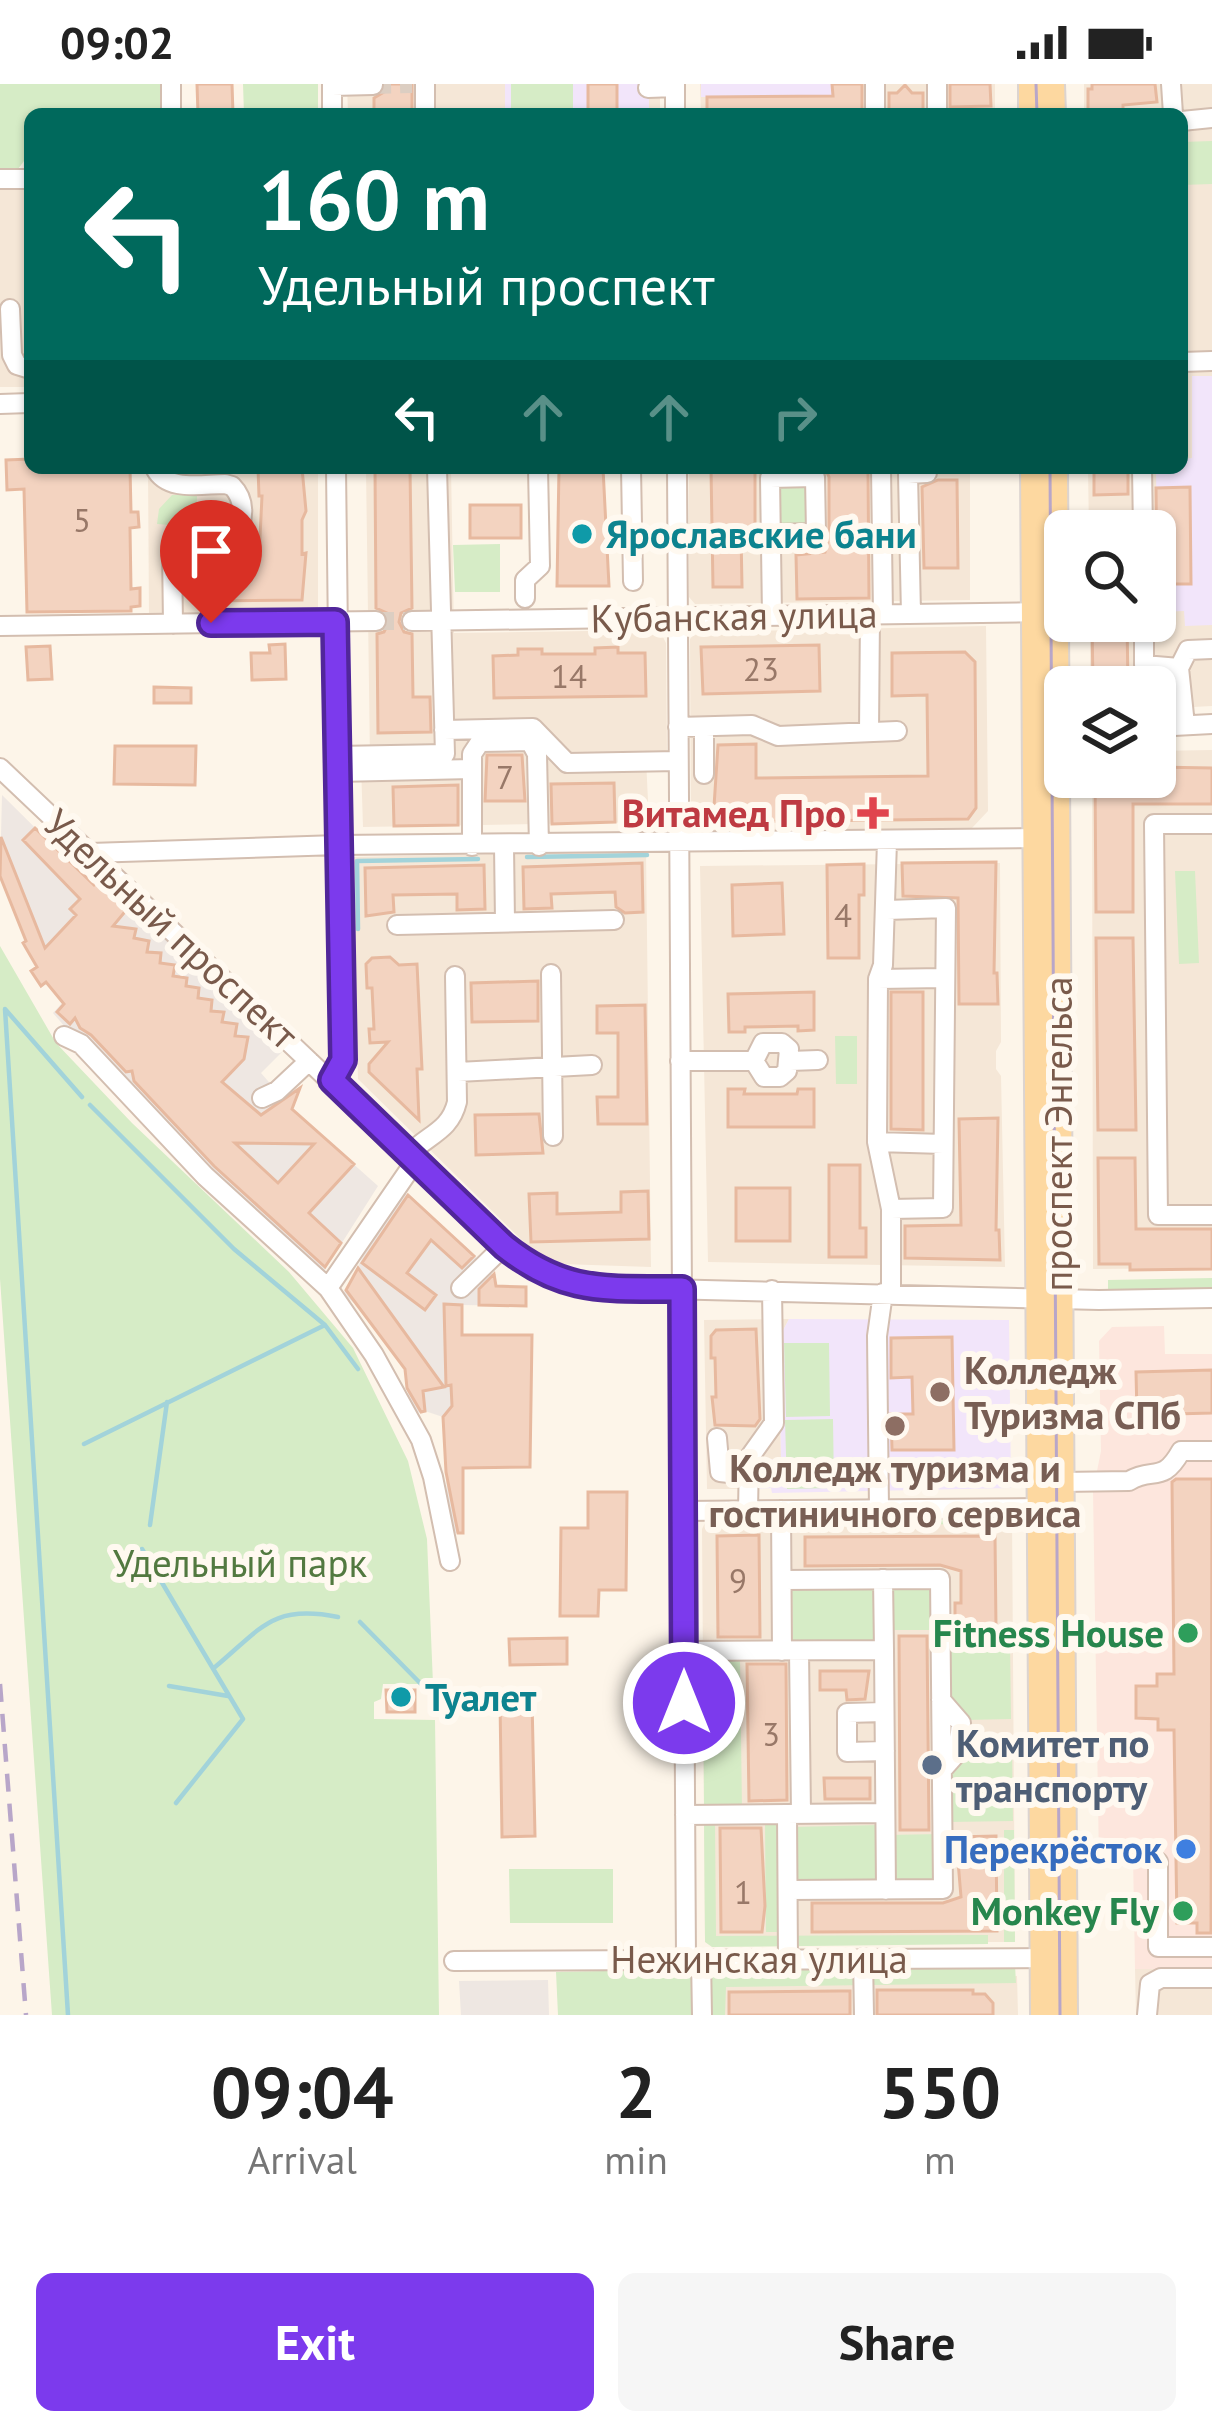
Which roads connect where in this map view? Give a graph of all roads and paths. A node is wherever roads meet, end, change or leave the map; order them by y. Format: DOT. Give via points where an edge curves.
graph roads {
  1 [pos="332,85"];
  2 [pos="374,85"];
  3 [pos="675,86"];
  4 [pos="649,88"];
  5 [pos="10,309"];
  6 [pos="24,367"];
  7 [pos="159,474"];
  8 [pos="336,474"];
  9 [pos="437,474"];
  10 [pos="538,474"];
  11 [pos="631,474"];
  12 [pos="677,474"];
  13 [pos="881,474"];
  14 [pos="908,474"];
  15 [pos="1034,474"];
  16 [pos="1055,474"];
  17 [pos="1142,474"];
  18 [pos="1052,510"];
  19 [pos="1143,510"];
  20 [pos="771,534"];
  21 [pos="633,581"];
  22 [pos="525,598"];
  23 [pos="1044,600"];
  24 [pos="1044,612"];
  25 [pos="876,614"];
  26 [pos="911,614"];
  27 [pos="772,616"];
  28 [pos="677,617"];
  29 [pos="441,620"];
  30 [pos="376,621"];
  31 [pos="412,621"];
  32 [pos="335,622"];
  33 [pos="172,624"];
  34 [pos="0,626"];
  35 [pos="1144,642"];
  36 [pos="1212,649"];
  37 [pos="1179,668"];
  38 [pos="1212,724"];
  39 [pos="1185,725"];
  40 [pos="1176,726"];
  41 [pos="678,727"];
  42 [pos="704,727"];
  43 [pos="444,730"];
  44 [pos="897,731"];
  45 [pos="869,732"];
  46 [pos="678,761"];
  47 [pos="337,764"];
  48 [pos="0,768"];
  49 [pos="472,769"];
  50 [pos="704,774"];
  51 [pos="1048,798"];
  52 [pos="1212,824"];
  53 [pos="1046,838"];
  54 [pos="887,841"];
  55 [pos="679,844"];
  56 [pos="338,845"];
  57 [pos="472,846"];
  58 [pos="504,846"];
  59 [pos="539,846"];
  60 [pos="90,853"];
  61 [pos="887,910"];
  62 [pos="614,920"];
  63 [pos="506,922"];
  64 [pos="397,925"];
  65 [pos="550,974"];
  66 [pos="455,976"];
  67 [pos="944,978"];
  68 [pos="878,979"];
  69 [pos="64,1036"];
  70 [pos="309,1060"];
  71 [pos="818,1060"];
  72 [pos="680,1061"];
  73 [pos="592,1065"];
  74 [pos="552,1067"];
  75 [pos="458,1072"];
  76 [pos="332,1080"];
  77 [pos="262,1098"];
  78 [pos="553,1136"];
  79 [pos="877,1142"];
  80 [pos="943,1144"];
  81 [pos="412,1157"];
  82 [pos="891,1209"];
  83 [pos="1212,1215"];
  84 [pos="504,1246"];
  85 [pos="328,1288"];
  86 [pos="461,1288"];
  87 [pos="682,1289"];
  88 [pos="772,1291"];
  89 [pos="887,1293"];
  90 [pos="1049,1297"];
  91 [pos="1212,1298"];
  92 [pos="717,1438"];
  93 [pos="1212,1451"];
  94 [pos="747,1475"];
  95 [pos="1061,1481"];
  96 [pos="1050,1508"];
  97 [pos="879,1509"];
  98 [pos="683,1510"];
  99 [pos="748,1510"];
  100 [pos="781,1510"];
  101 [pos="450,1561"];
  102 [pos="883,1579"];
  103 [pos="782,1580"];
  104 [pos="884,1650"];
  105 [pos="684,1651"];
  106 [pos="791,1651"];
  107 [pos="884,1712"];
  108 [pos="885,1751"];
  109 [pos="885,1813"];
  110 [pos="794,1814"];
  111 [pos="685,1815"];
  112 [pos="1158,1862"];
  113 [pos="886,1889"];
  114 [pos="788,1890"];
  115 [pos="1212,1947"];
  116 [pos="863,1958"];
  117 [pos="1053,1958"];
  118 [pos="693,1959"];
  119 [pos="788,1959"];
  120 [pos="454,1961"];
  121 [pos="1212,1978"];
  122 [pos="702,2015"];
  123 [pos="864,2015"];
  124 [pos="1042,2015"];
  125 [pos="1065,2015"];
  126 [pos="1147,2015"];
  1 -- 2 [label="street"];
  3 -- 4 [label="street"];
  5 -- 6 [label="street" via="11,355"];
  7 -- 33 [label="street" via="172,484 232,486 241,499 232,534 176,541"];
  8 -- 32 [label="street"];
  9 -- 29 [label="street"];
  10 -- 22 [label="street" via="540,566 525,580"];
  11 -- 21 [label="street"];
  12 -- 28 [label="street"];
  13 -- 25 [label="street"];
  14 -- 26 [label="street"];
  15 -- 23 [label="main road, проспект Энгельса"];
  16 -- 18 [label="main road, проспект Энгельса"];
  17 -- 19 [label="street"];
  20 -- 27 [label="street"];
  24 -- 26 [label="street, Кубанская улица"];
  25 -- 26 [label="street, Кубанская улица"];
  25 -- 27 [label="street, Кубанская улица"];
  25 -- 45 [label="street"];
  27 -- 28 [label="street, Кубанская улица"];
  28 -- 29 [label="street, Кубанская улица"];
  28 -- 41 [label="street"];
  29 -- 31 [label="street, Кубанская улица"];
  29 -- 43 [label="street"];
  30 -- 32 [label="street"];
  32 -- 33 [label="street"];
  32 -- 47 [label="street"];
  33 -- 34 [label="street"];
  35 -- 37 [label="street" via="1144,665"];
  36 -- 37 [label="street" via="1188,650"];
  37 -- 39 [label="street"];
  38 -- 39 [label="street"];
  39 -- 40 [label="street"];
  41 -- 42 [label="street"];
  41 -- 46 [label="street"];
  42 -- 45 [label="street" via="752,725 778,736"];
  42 -- 50 [label="street"];
  43 -- 46 [label="street" via="533,728 567,763"];
  43 -- 47 [label="street" via="445,754"];
  44 -- 45 [label="street"];
  46 -- 55 [label="street"];
  47 -- 49 [label="street"];
  47 -- 56 [label="street"];
  48 -- 60 [label="street, Удельный проспект"];
  49 -- 57 [label="street"];
  49 -- 59 [label="street" via="480,742 530,741"];
  51 -- 53 [label="main road, проспект Энгельса"];
  52 -- 83 [label="street" via="1154,824 1158,1215"];
  53 -- 54 [label="street"];
  53 -- 90 [label="main road, проспект Энгельса"];
  54 -- 55 [label="street"];
  54 -- 61 [label="street"];
  55 -- 59 [label="street"];
  55 -- 72 [label="street"];
  56 -- 57 [label="street"];
  56 -- 60 [label="street"];
  56 -- 76 [label="street" via="343,1060"];
  57 -- 58 [label="street"];
  58 -- 59 [label="street"];
  58 -- 63 [label="street"];
  60 -- 70 [label="street, Удельный проспект"];
  61 -- 67 [label="street" via="946,908"];
  61 -- 68 [label="street"];
  62 -- 63 [label="street"];
  63 -- 64 [label="street"];
  65 -- 74 [label="street"];
  66 -- 75 [label="street"];
  67 -- 68 [label="street"];
  67 -- 80 [label="street"];
  68 -- 79 [label="street"];
  69 -- 85 [label="street"];
  70 -- 76 [label="street, Удельный проспект"];
  70 -- 77 [label="street"];
  71 -- 72 [label="street" via="790,1060 782,1043 763,1043 754,1061"];
  72 -- 87 [label="street"];
  73 -- 74 [label="street"];
  74 -- 75 [label="street"];
  74 -- 78 [label="street"];
  75 -- 81 [label="street" via="453,1119"];
  76 -- 81 [label="street, Удельный проспект"];
  79 -- 80 [label="street"];
  79 -- 82 [label="street"];
  80 -- 82 [label="street" via="943,1208"];
  81 -- 84 [label="street, Удельный проспект"];
  81 -- 85 [label="street"];
  82 -- 89 [label="street"];
  84 -- 86 [label="street"];
  84 -- 87 [label="street, Удельный проспект" via="533,1270 566,1282"];
  85 -- 101 [label="street" via="421,1440"];
  87 -- 88 [label="street, Удельный проспект"];
  87 -- 98 [label="street"];
  88 -- 89 [label="street, Удельный проспект"];
  88 -- 94 [label="street" via="774,1423 749,1458"];
  89 -- 90 [label="street, Удельный проспект"];
  89 -- 97 [label="street" via="877,1336"];
  90 -- 91 [label="street, Удельный проспект"];
  90 -- 95 [label="main road, проспект Энгельса"];
  90 -- 96 [label="main road, проспект Энгельса"];
  92 -- 94 [label="street" via="720,1472"];
  93 -- 95 [label="street" via="1181,1451 1171,1470 1156,1476"];
  94 -- 99 [label="street"];
  95 -- 96 [label="main road, проспект Энгельса"];
  96 -- 97 [label="street"];
  96 -- 117 [label="main road, проспект Энгельса"];
  97 -- 100 [label="street"];
  98 -- 99 [label="street"];
  98 -- 105 [label="street"];
  99 -- 100 [label="street"];
  100 -- 103 [label="street"];
  102 -- 103 [label="street"];
  102 -- 104 [label="street"];
  102 -- 113 [label="street" via="940,1579 941,1700 962,1724 958,1752 942,1770 943,1889"];
  103 -- 106 [label="street"];
  104 -- 106 [label="street"];
  104 -- 107 [label="street"];
  105 -- 106 [label="street"];
  105 -- 111 [label="street"];
  106 -- 110 [label="street"];
  107 -- 108 [label="street"];
  107 -- 108 [label="street" via="847,1713 847,1752"];
  108 -- 109 [label="street"];
  109 -- 110 [label="street"];
  109 -- 113 [label="street"];
  110 -- 111 [label="street"];
  110 -- 114 [label="street"];
  111 -- 118 [label="street"];
  112 -- 115 [label="street" via="1159,1947"];
  113 -- 114 [label="street"];
  114 -- 119 [label="street"];
  116 -- 117 [label="street, Нежинская улица"];
  116 -- 119 [label="street, Нежинская улица"];
  116 -- 123 [label="street"];
  117 -- 124 [label="main road, проспект Энгельса"];
  117 -- 125 [label="main road, проспект Энгельса"];
  118 -- 119 [label="street, Нежинская улица"];
  118 -- 120 [label="street, Нежинская улица"];
  118 -- 122 [label="street"];
  121 -- 126 [label="street" via="1150,1984"];
}
